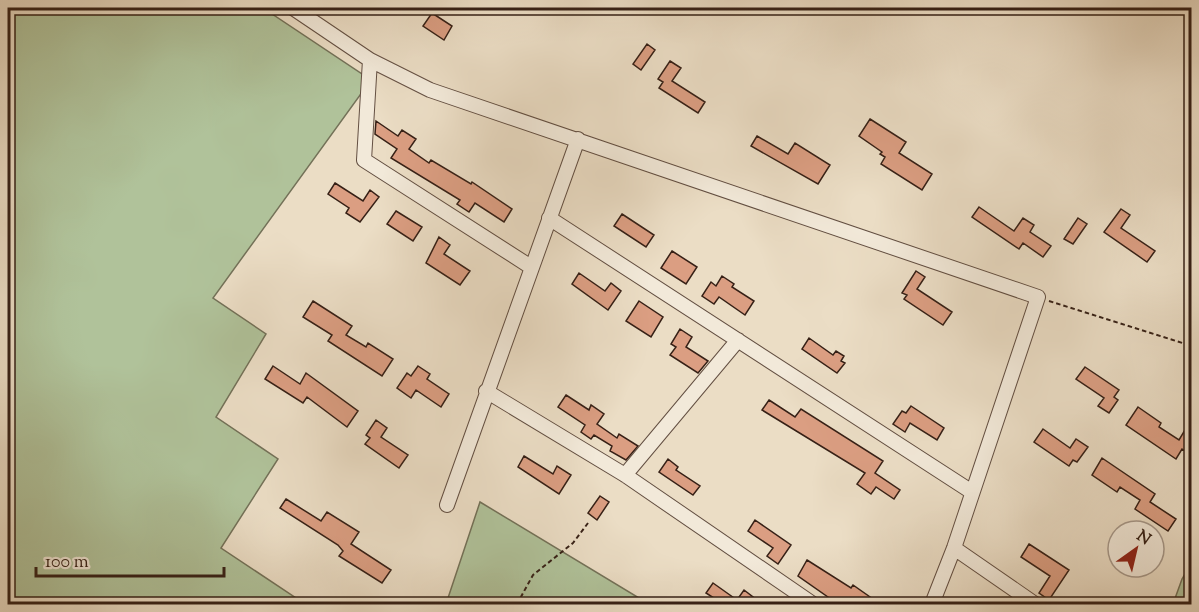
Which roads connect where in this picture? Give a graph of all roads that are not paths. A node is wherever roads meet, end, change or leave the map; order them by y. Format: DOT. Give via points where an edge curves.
graph roads {
  1 [pos="293,8"];
  2 [pos="370,60"];
  3 [pos="578,139"];
  4 [pos="549,218"];
  5 [pos="531,267"];
  6 [pos="738,340"];
  7 [pos="486,392"];
  8 [pos="625,475"];
  9 [pos="972,492"];
  10 [pos="447,505"];
  11 [pos="954,548"];
  12 [pos="813,604"];
  13 [pos="932,604"];
  14 [pos="1035,604"];
  1 -- 2 [label="street"];
  2 -- 3 [label="street" via="430,90"];
  2 -- 5 [label="street" via="364,160"];
  3 -- 4 [label="street"];
  3 -- 9 [label="street" via="1038,297"];
  4 -- 5 [label="street"];
  4 -- 6 [label="street"];
  5 -- 7 [label="street"];
  6 -- 8 [label="street"];
  6 -- 9 [label="street"];
  7 -- 8 [label="street"];
  7 -- 10 [label="street"];
  8 -- 12 [label="street"];
  9 -- 11 [label="street"];
  11 -- 13 [label="street"];
  11 -- 14 [label="street"];
}
